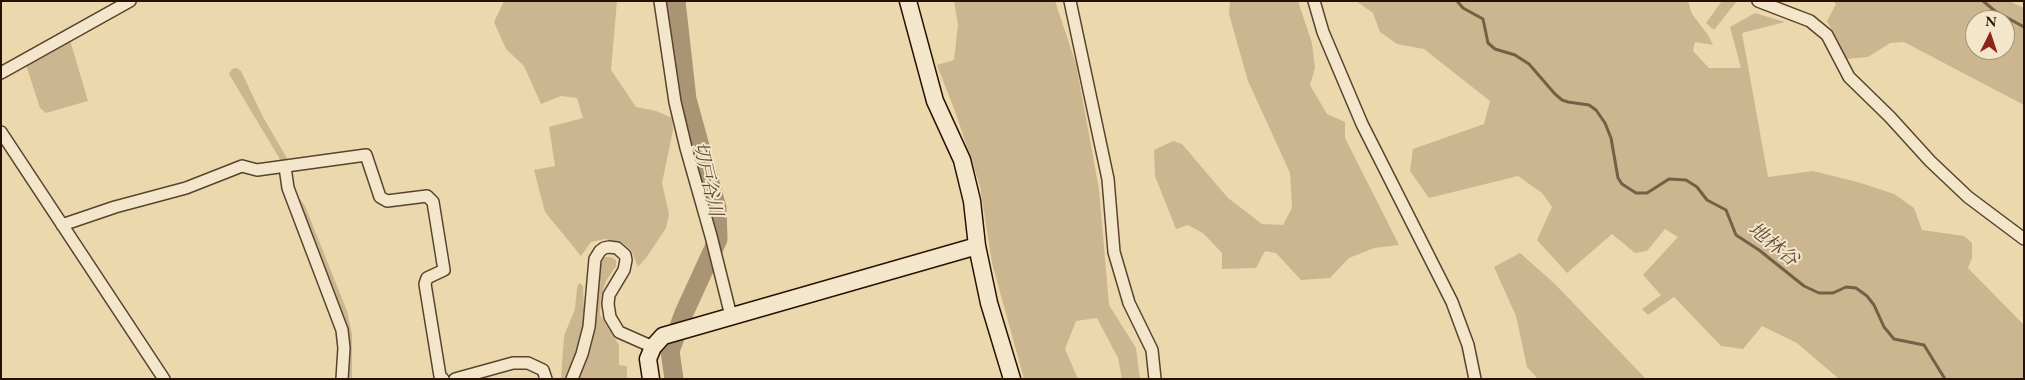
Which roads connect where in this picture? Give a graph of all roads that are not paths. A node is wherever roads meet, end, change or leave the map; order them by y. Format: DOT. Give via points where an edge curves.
graph roads {
  1 [pos="130,1"];
  2 [pos="660,1"];
  3 [pos="908,1"];
  4 [pos="1070,1"];
  5 [pos="1314,1"];
  6 [pos="1758,1"];
  7 [pos="1,73"];
  8 [pos="1,132"];
  9 [pos="285,167"];
  10 [pos="62,225"];
  11 [pos="2024,239"];
  12 [pos="977,246"];
  13 [pos="731,316"];
  14 [pos="653,346"];
  15 [pos="164,379"];
  16 [pos="342,379"];
  17 [pos="443,379"];
  18 [pos="455,379"];
  19 [pos="546,379"];
  20 [pos="572,379"];
  21 [pos="650,379"];
  22 [pos="1012,379"];
  23 [pos="1155,379"];
  24 [pos="1475,379"];
  1 -- 7 [label="street"];
  2 -- 13 [label="street" via="675,102"];
  3 -- 12 [label="street" via="935,101 962,160 972,201"];
  4 -- 23 [label="street" via="1108,180 1114,252 1129,304 1152,350"];
  5 -- 24 [label="street" via="1323,32 1362,124 1452,302 1468,345"];
  6 -- 11 [label="street" via="1810,22 1827,34 1849,77 1968,197"];
  8 -- 10 [label="street"];
  9 -- 10 [label="street" via="257,170 242,166 186,188"];
  9 -- 16 [label="street" via="288,188 342,330"];
  9 -- 17 [label="street" via="366,155 380,197 388,201 427,196 433,202 444,270 427,278 425,284"];
  10 -- 15 [label="street"];
  12 -- 13 [label="street"];
  12 -- 22 [label="street" via="989,303"];
  13 -- 14 [label="street" via="663,336"];
  14 -- 20 [label="street" via="619,332 610,317 609,295 624,270 626,260 618,248 604,248 595,259 589,327"];
  14 -- 21 [label="street" via="648,359"];
  18 -- 19 [label="street" via="513,363 528,363 543,370"];
}
